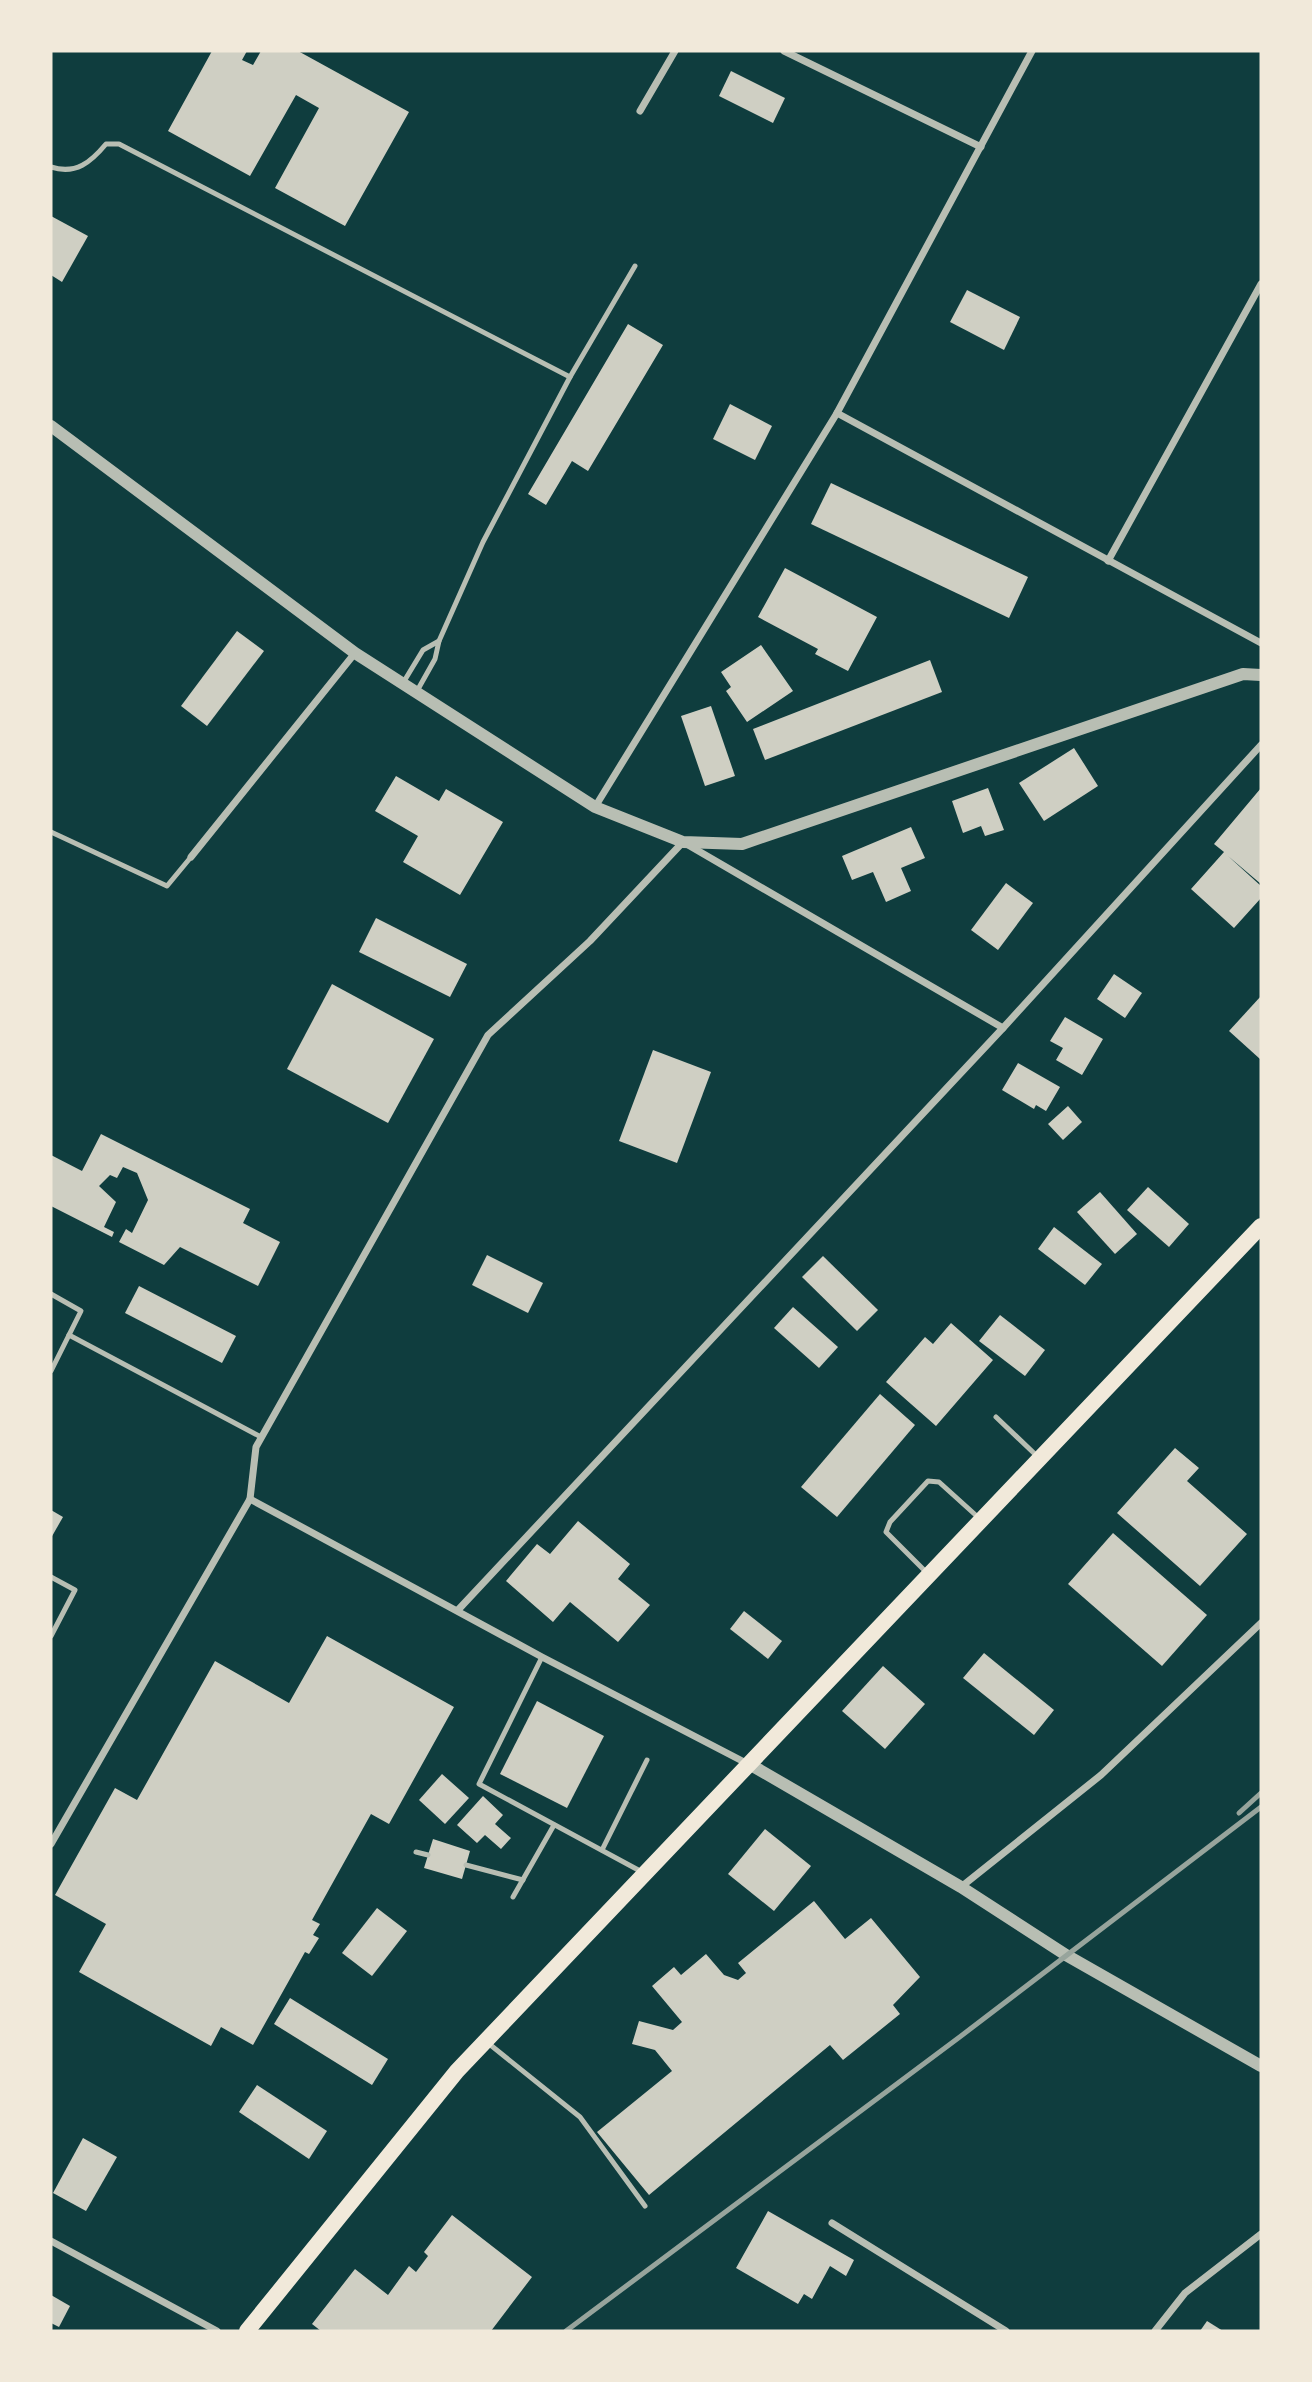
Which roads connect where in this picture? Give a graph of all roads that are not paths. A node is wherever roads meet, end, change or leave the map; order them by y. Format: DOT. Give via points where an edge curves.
graph roads {
  1 [pos="675,51"];
  2 [pos="784,51"];
  3 [pos="1032,51"];
  4 [pos="640,110"];
  5 [pos="981,147"];
  6 [pos="51,167"];
  7 [pos="635,266"];
  8 [pos="1261,284"];
  9 [pos="570,377"];
  10 [pos="837,413"];
  11 [pos="51,426"];
  12 [pos="1108,561"];
  13 [pos="439,640"];
  14 [pos="1261,643"];
  15 [pos="355,653"];
  16 [pos="1261,675"];
  17 [pos="402,685"];
  18 [pos="416,694"];
  19 [pos="1261,745"];
  20 [pos="595,807"];
  21 [pos="51,832"];
  22 [pos="683,842"];
  23 [pos="191,858"];
  24 [pos="1003,1028"];
  25 [pos="1261,1226"];
  26 [pos="51,1294"];
  27 [pos="69,1335"];
  28 [pos="51,1371"];
  29 [pos="996,1417"];
  30 [pos="261,1437"];
  31 [pos="1041,1459"];
  32 [pos="250,1499"];
  33 [pos="982,1521"];
  34 [pos="930,1576"];
  35 [pos="51,1577"];
  36 [pos="458,1610"];
  37 [pos="1261,1623"];
  38 [pos="51,1636"];
  39 [pos="542,1657"];
  40 [pos="647,1760"];
  41 [pos="751,1765"];
  42 [pos="554,1825"];
  43 [pos="51,1844"];
  44 [pos="601,1850"];
  45 [pos="416,1852"];
  46 [pos="428,1855"];
  47 [pos="466,1865"];
  48 [pos="645,1874"];
  49 [pos="523,1880"];
  50 [pos="961,1887"];
  51 [pos="513,1897"];
  52 [pos="485,2041"];
  53 [pos="1261,2066"];
  54 [pos="645,2206"];
  55 [pos="832,2223"];
  56 [pos="1261,2234"];
  57 [pos="51,2241"];
  58 [pos="218,2331"];
  59 [pos="247,2331"];
  60 [pos="1006,2331"];
  61 [pos="1155,2331"];
  1 -- 4 [label="street"];
  2 -- 5 [label="street"];
  3 -- 5 [label="street"];
  5 -- 10 [label="street"];
  6 -- 9 [label="lane" via="81,167 106,144 119,144"];
  7 -- 9 [label="lane"];
  8 -- 12 [label="street"];
  9 -- 13 [label="lane" via="483,542"];
  10 -- 12 [label="street"];
  10 -- 20 [label="street"];
  11 -- 15 [label="street"];
  12 -- 14 [label="street"];
  13 -- 17 [label="lane" via="423,650"];
  13 -- 18 [label="lane" via="435,659"];
  15 -- 17 [label="street"];
  15 -- 23 [label="street"];
  16 -- 22 [label="street" via="1243,674 741,844"];
  17 -- 18 [label="street"];
  18 -- 20 [label="street"];
  19 -- 24 [label="street"];
  20 -- 22 [label="street"];
  21 -- 23 [label="lane" via="167,886"];
  22 -- 24 [label="street"];
  22 -- 30 [label="street" via="590,941 488,1035"];
  24 -- 36 [label="street"];
  25 -- 31 [label="main road"];
  26 -- 27 [label="lane" via="81,1311"];
  27 -- 28 [label="lane"];
  27 -- 30 [label="lane"];
  29 -- 31 [label="lane"];
  30 -- 32 [label="street"];
  31 -- 33 [label="main road"];
  32 -- 36 [label="street"];
  32 -- 43 [label="street"];
  33 -- 34 [label="main road"];
  33 -- 34 [label="lane" via="939,1482 928,1481 886,1532"];
  34 -- 41 [label="main road"];
  35 -- 38 [label="lane" via="75,1590"];
  36 -- 39 [label="street"];
  37 -- 50 [label="street" via="1101,1775"];
  39 -- 41 [label="street"];
  39 -- 42 [label="lane" via="479,1784"];
  40 -- 44 [label="lane"];
  41 -- 48 [label="main road"];
  41 -- 50 [label="street"];
  42 -- 44 [label="lane"];
  42 -- 49 [label="lane"];
  44 -- 48 [label="lane"];
  45 -- 46 [label="lane"];
  47 -- 49 [label="lane"];
  48 -- 52 [label="main road"];
  49 -- 51 [label="lane"];
  50 -- 53 [label="street" via="1066,1955"];
  52 -- 54 [label="lane" via="580,2117"];
  52 -- 59 [label="main road"];
  55 -- 60 [label="street"];
  56 -- 61 [label="street" via="1185,2293"];
  57 -- 58 [label="street"];
}
